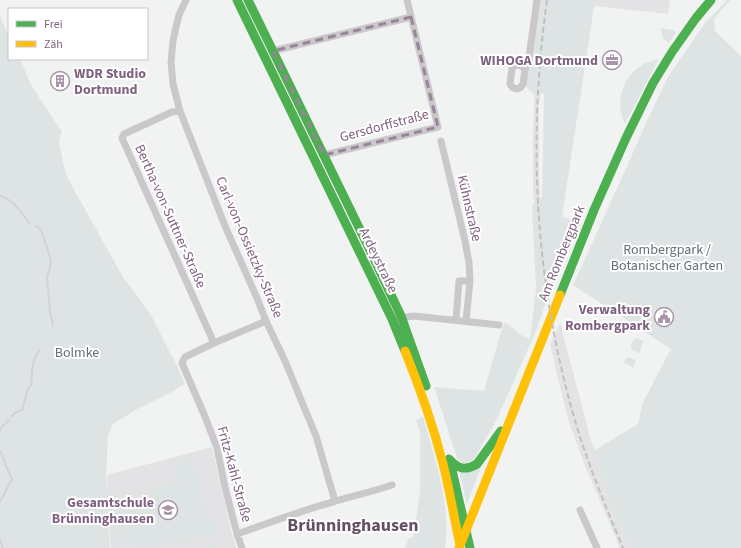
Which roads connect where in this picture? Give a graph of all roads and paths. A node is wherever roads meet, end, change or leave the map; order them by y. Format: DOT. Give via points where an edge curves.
graph roads {
  1 [pos="186,0"];
  2 [pos="237,0"];
  3 [pos="248,0"];
  4 [pos="407,0"];
  5 [pos="537,0"];
  6 [pos="711,0"];
  7 [pos="411,17"];
  8 [pos="273,50"];
  9 [pos="525,70"];
  10 [pos="180,110"];
  11 [pos="441,140"];
  12 [pos="324,155"];
  13 [pos="470,282"];
  14 [pos="397,320"];
  15 [pos="456,320"];
  16 [pos="266,321"];
  17 [pos="466,321"];
  18 [pos="499,325"];
  19 [pos="214,343"];
  20 [pos="509,422"];
  21 [pos="448,458"];
  22 [pos="392,485"];
  23 [pos="335,501"];
  24 [pos="580,510"];
  25 [pos="466,532"];
  26 [pos="237,534"];
  27 [pos="460,547"];
  28 [pos="242,548"];
  29 [pos="470,548"];
  30 [pos="597,548"];
  1 -- 10 [label="street, Carl-von-Ossietzky-Straße" via="176,27 171,62"];
  2 -- 14 [label="main road, Ardeystraße"];
  3 -- 8 [label="main road, Ardeystraße"];
  4 -- 7 [label="street, Gersdorffstraße"];
  5 -- 9 [label="street"];
  6 -- 20 [label="main road, Am Rombergpark" via="672,52 653,83 626,138 594,210"];
  7 -- 8 [label="street"];
  7 -- 12 [label="street, Gersdorffstraße" via="438,127"];
  8 -- 12 [label="main road, Ardeystraße"];
  10 -- 16 [label="street, Carl-von-Ossietzky-Straße" via="225,226"];
  10 -- 19 [label="street, Bertha-von-Suttner-Straße" via="124,134 122,138"];
  11 -- 13 [label="street, Kühnstraße" via="465,241"];
  12 -- 14 [label="main road, Ardeystraße" via="377,265"];
  13 -- 15 [label="street" via="459,281"];
  13 -- 17 [label="street, Kühnstraße"];
  14 -- 15 [label="street" via="414,316"];
  14 -- 21 [label="main road, Ardeystraße" via="428,394"];
  14 -- 27 [label="main road, Ardeystraße" via="440,451"];
  15 -- 17 [label="street"];
  16 -- 19 [label="street"];
  16 -- 23 [label="street, Carl-von-Ossietzky-Straße" via="316,436"];
  17 -- 18 [label="street"];
  19 -- 26 [label="street, Fritz-Kahl-Straße" via="185,357 182,363 217,448"];
  20 -- 21 [label="main road" via="473,467 458,467"];
  20 -- 25 [label="main road, Am Rombergpark"];
  21 -- 25 [label="main road, Ardeystraße"];
  22 -- 23 [label="street"];
  23 -- 26 [label="street"];
  24 -- 30 [label="street"];
  25 -- 27 [label="main road, Am Rombergpark"];
  25 -- 29 [label="main road, Ardeystraße"];
  26 -- 28 [label="street, Fritz-Kahl-Straße"];
}
